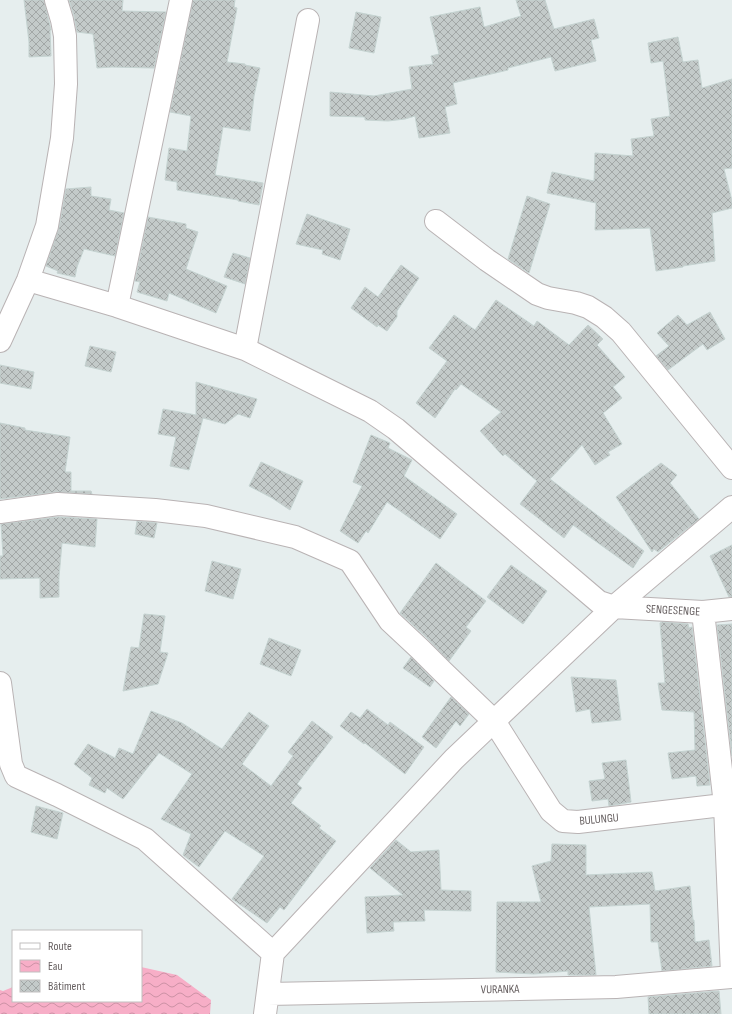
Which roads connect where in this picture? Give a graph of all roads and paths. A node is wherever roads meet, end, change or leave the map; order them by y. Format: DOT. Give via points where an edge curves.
graph roads {
  1 [pos="56,0"];
  2 [pos="181,0"];
  3 [pos="308,20"];
  4 [pos="436,221"];
  5 [pos="28,280"];
  6 [pos="117,306"];
  7 [pos="0,342"];
  8 [pos="245,349"];
  9 [pos="732,468"];
  10 [pos="732,507"];
  11 [pos="0,512"];
  12 [pos="614,607"];
  13 [pos="732,610"];
  14 [pos="703,612"];
  15 [pos="0,683"];
  16 [pos="494,721"];
  17 [pos="729,805"];
  18 [pos="272,953"];
  19 [pos="732,976"];
  20 [pos="266,1004"];
  1 -- 5 [label="street" via="65,36 66,84 62,138 47,226"];
  2 -- 6 [label="street"];
  3 -- 8 [label="street"];
  4 -- 9 [label="street" via="537,294 588,307 604,317 621,332"];
  5 -- 6 [label="street, SENGESENGE"];
  5 -- 7 [label="street"];
  6 -- 8 [label="street, SENGESENGE"];
  8 -- 12 [label="street, SENGESENGE" via="370,411 396,429 599,602"];
  10 -- 12 [label="street"];
  11 -- 16 [label="street, BULUNGU" via="58,504 155,510 206,516 295,537 350,561 390,621"];
  12 -- 14 [label="street, SENGESENGE"];
  12 -- 16 [label="street"];
  13 -- 14 [label="street, SENGESENGE"];
  14 -- 17 [label="street"];
  15 -- 18 [label="street" via="11,764 16,776 144,839"];
  16 -- 17 [label="street, BULUNGU" via="551,811 562,821 578,822"];
  16 -- 18 [label="street" via="454,759"];
  17 -- 19 [label="street"];
  18 -- 20 [label="street"];
  19 -- 20 [label="street, VURANKA" via="616,987"];
}
